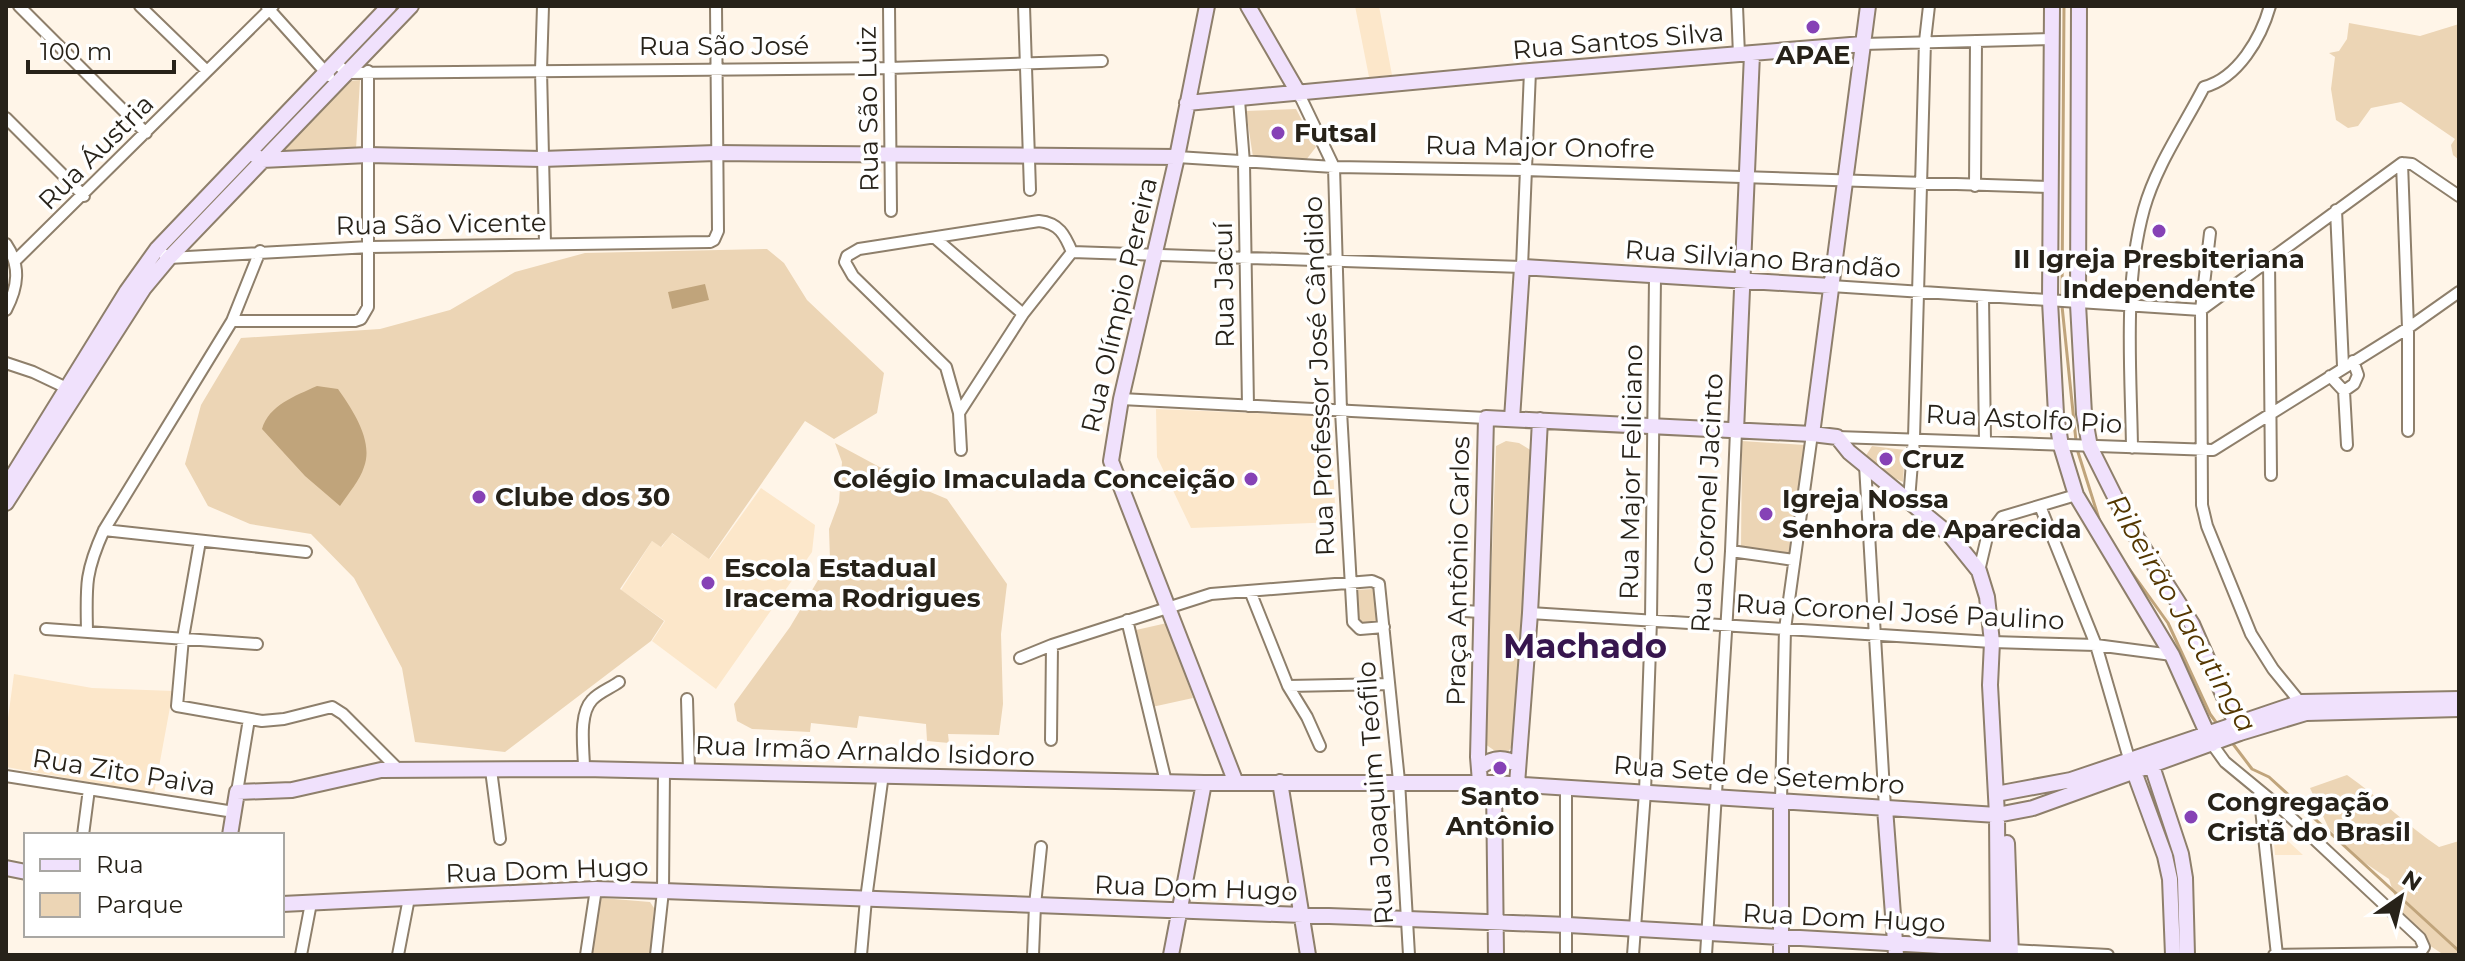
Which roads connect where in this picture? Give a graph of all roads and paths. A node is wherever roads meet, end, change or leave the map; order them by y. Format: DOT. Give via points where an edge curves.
graph roads {
  1 [pos="19,6"];
  2 [pos="140,6"];
  3 [pos="389,6"];
  4 [pos="411,6"];
  5 [pos="543,6"];
  6 [pos="716,6"];
  7 [pos="889,6"];
  8 [pos="1024,6"];
  9 [pos="1207,6"];
  10 [pos="1248,6"];
  11 [pos="1737,6"];
  12 [pos="1868,6"];
  13 [pos="1929,6"];
  14 [pos="2052,6"];
  15 [pos="2079,6"];
  16 [pos="2270,6"];
  17 [pos="269,7"];
  18 [pos="2053,39"];
  19 [pos="1925,41"];
  20 [pos="1976,41"];
  21 [pos="1863,44"];
  22 [pos="1746,54"];
  23 [pos="1102,61"];
  24 [pos="1026,63"];
  25 [pos="330,67"];
  26 [pos="715,68"];
  27 [pos="889,68"];
  28 [pos="541,70"];
  29 [pos="207,71"];
  30 [pos="368,71"];
  31 [pos="1530,71"];
  32 [pos="342,78"];
  33 [pos="1299,94"];
  34 [pos="1239,100"];
  35 [pos="1187,103"];
  36 [pos="6,118"];
  37 [pos="146,133"];
  38 [pos="716,153"];
  39 [pos="368,155"];
  40 [pos="1028,155"];
  41 [pos="256,156"];
  42 [pos="890,156"];
  43 [pos="1177,157"];
  44 [pos="542,159"];
  45 [pos="1244,163"];
  46 [pos="2402,163"];
  47 [pos="1334,167"];
  48 [pos="1525,170"];
  49 [pos="1746,177"];
  50 [pos="1845,180"];
  51 [pos="1920,183"];
  52 [pos="1975,186"];
  53 [pos="2050,187"];
  54 [pos="1030,190"];
  55 [pos="84,196"];
  56 [pos="2459,196"];
  57 [pos="2336,210"];
  58 [pos="891,211"];
  59 [pos="2210,233"];
  60 [pos="935,238"];
  61 [pos="545,243"];
  62 [pos="6,244"];
  63 [pos="370,247"];
  64 [pos="260,251"];
  65 [pos="1072,252"];
  66 [pos="163,253"];
  67 [pos="1154,253"];
  68 [pos="1245,259"];
  69 [pos="2269,259"];
  70 [pos="11,260"];
  71 [pos="1335,260"];
  72 [pos="1522,267"];
  73 [pos="1655,277"];
  74 [pos="1741,282"];
  75 [pos="1831,286"];
  76 [pos="2459,292"];
  77 [pos="1917,293"];
  78 [pos="1983,297"];
  79 [pos="2053,301"];
  80 [pos="2076,304"];
  81 [pos="2131,307"];
  82 [pos="6,310"];
  83 [pos="2201,310"];
  84 [pos="1023,314"];
  85 [pos="232,321"];
  86 [pos="2408,328"];
  87 [pos="6,363"];
  88 [pos="2348,364"];
  89 [pos="2330,376"];
  90 [pos="71,390"];
  91 [pos="2344,391"];
  92 [pos="1121,399"];
  93 [pos="1248,406"];
  94 [pos="1341,411"];
  95 [pos="959,413"];
  96 [pos="2270,415"];
  97 [pos="1486,418"];
  98 [pos="1512,419"];
  99 [pos="1540,420"];
  100 [pos="1655,426"];
  101 [pos="1736,431"];
  102 [pos="2408,431"];
  103 [pos="1812,434"];
  104 [pos="1837,437"];
  105 [pos="1914,438"];
  106 [pos="1985,441"];
  107 [pos="2347,445"];
  108 [pos="2065,446"];
  109 [pos="2087,447"];
  110 [pos="2132,448"];
  111 [pos="961,450"];
  112 [pos="2203,451"];
  113 [pos="1865,465"];
  114 [pos="2271,475"];
  115 [pos="6,486"];
  116 [pos="2076,495"];
  117 [pos="1909,500"];
  118 [pos="6,503"];
  119 [pos="2040,506"];
  120 [pos="104,530"];
  121 [pos="200,541"];
  122 [pos="1731,551"];
  123 [pos="306,552"];
  124 [pos="1794,560"];
  125 [pos="1979,571"];
  126 [pos="1349,583"];
  127 [pos="1250,591"];
  128 [pos="1166,607"];
  129 [pos="1530,613"];
  130 [pos="1127,620"];
  131 [pos="1651,620"];
  132 [pos="1725,624"];
  133 [pos="1384,627"];
  134 [pos="46,629"];
  135 [pos="1785,629"];
  136 [pos="87,630"];
  137 [pos="1875,634"];
  138 [pos="183,638"];
  139 [pos="1992,642"];
  140 [pos="257,644"];
  141 [pos="1052,645"];
  142 [pos="2096,645"];
  143 [pos="2172,655"];
  144 [pos="1020,658"];
  145 [pos="619,682"];
  146 [pos="1389,684"];
  147 [pos="1288,686"];
  148 [pos="687,699"];
  149 [pos="2459,699"];
  150 [pos="2393,704"];
  151 [pos="2304,707"];
  152 [pos="2459,709"];
  153 [pos="249,719"];
  154 [pos="2225,733"];
  155 [pos="1051,740"];
  156 [pos="1320,746"];
  157 [pos="2150,760"];
  158 [pos="1516,764"];
  159 [pos="2132,767"];
  160 [pos="584,769"];
  161 [pos="491,770"];
  162 [pos="664,770"];
  163 [pos="689,770"];
  164 [pos="400,771"];
  165 [pos="883,774"];
  166 [pos="6,776"];
  167 [pos="1484,778"];
  168 [pos="1399,781"];
  169 [pos="1166,782"];
  170 [pos="1280,782"];
  171 [pos="1204,783"];
  172 [pos="1236,783"];
  173 [pos="1517,784"];
  174 [pos="2073,786"];
  175 [pos="1566,787"];
  176 [pos="2029,788"];
  177 [pos="89,789"];
  178 [pos="2259,791"];
  179 [pos="237,792"];
  180 [pos="1645,792"];
  181 [pos="2000,794"];
  182 [pos="1715,797"];
  183 [pos="1781,800"];
  184 [pos="1885,808"];
  185 [pos="2033,808"];
  186 [pos="234,812"];
  187 [pos="2002,815"];
  188 [pos="83,833"];
  189 [pos="230,833"];
  190 [pos="500,839"];
  191 [pos="1041,847"];
  192 [pos="596,889"];
  193 [pos="663,891"];
  194 [pos="409,898"];
  195 [pos="866,899"];
  196 [pos="311,903"];
  197 [pos="284,904"];
  198 [pos="1035,905"];
  199 [pos="1180,911"];
  200 [pos="1302,916"];
  201 [pos="1406,920"];
  202 [pos="1496,923"];
  203 [pos="1568,925"];
  204 [pos="1634,929"];
  205 [pos="1706,935"];
  206 [pos="1781,939"];
  207 [pos="1896,950"];
  208 [pos="2004,953"];
  209 [pos="301,955"];
  210 [pos="398,955"];
  211 [pos="586,955"];
  212 [pos="656,955"];
  213 [pos="861,955"];
  214 [pos="1033,955"];
  215 [pos="1171,955"];
  216 [pos="1308,955"];
  217 [pos="1409,955"];
  218 [pos="1496,955"];
  219 [pos="1566,955"];
  220 [pos="1633,955"];
  221 [pos="1706,955"];
  222 [pos="1781,955"];
  223 [pos="2108,955"];
  224 [pos="2173,955"];
  225 [pos="2187,955"];
  226 [pos="2275,955"];
  1 -- 37 [label="street"];
  2 -- 29 [label="street"];
  3 -- 25 [label="street"];
  4 -- 32 [label="street"];
  5 -- 28 [label="street"];
  6 -- 26 [label="street"];
  7 -- 27 [label="street, Rua São Luiz"];
  8 -- 24 [label="street"];
  9 -- 35 [label="street, Rua Olímpio Pereira"];
  10 -- 33 [label="street"];
  11 -- 22 [label="street, Rua Coronel Jacinto"];
  12 -- 21 [label="street"];
  13 -- 19 [label="street"];
  14 -- 18 [label="street"];
  15 -- 80 [label="street"];
  16 -- 81 [label="street" via="2243,58 2226,78 2204,87 2156,178 2139,230"];
  17 -- 25 [label="street"];
  17 -- 29 [label="street, Rua Áustria"];
  18 -- 20 [label="street, Rua Santos Silva"];
  18 -- 53 [label="street"];
  19 -- 20 [label="street, Rua Santos Silva"];
  19 -- 21 [label="street, Rua Santos Silva"];
  19 -- 51 [label="street"];
  20 -- 52 [label="street"];
  21 -- 22 [label="street, Rua Santos Silva"];
  21 -- 50 [label="street"];
  22 -- 31 [label="street, Rua Santos Silva"];
  22 -- 49 [label="street, Rua Coronel Jacinto"];
  23 -- 24 [label="street, Rua São José"];
  24 -- 27 [label="street, Rua São José"];
  24 -- 40 [label="street"];
  25 -- 32 [label="street"];
  25 -- 41 [label="street"];
  26 -- 27 [label="street, Rua São José"];
  26 -- 28 [label="street, Rua São José"];
  26 -- 38 [label="street"];
  27 -- 42 [label="street, Rua São Luiz"];
  28 -- 30 [label="street, Rua São José"];
  28 -- 44 [label="street"];
  29 -- 37 [label="street, Rua Áustria"];
  30 -- 32 [label="street, Rua São José"];
  30 -- 39 [label="street"];
  31 -- 33 [label="street, Rua Santos Silva"];
  31 -- 48 [label="street"];
  32 -- 41 [label="street"];
  33 -- 34 [label="street, Rua Santos Silva"];
  33 -- 47 [label="street"];
  34 -- 35 [label="street, Rua Santos Silva"];
  34 -- 45 [label="street, Rua Jacuí"];
  35 -- 43 [label="street, Rua Olímpio Pereira"];
  36 -- 55 [label="street"];
  37 -- 55 [label="street, Rua Áustria"];
  38 -- 42 [label="street, Rua Major Onofre"];
  38 -- 44 [label="street, Rua Major Onofre"];
  38 -- 61 [label="street, Rua São Vicente" via="714,240"];
  39 -- 41 [label="street, Rua Major Onofre"];
  39 -- 44 [label="street, Rua Major Onofre"];
  39 -- 63 [label="street"];
  40 -- 42 [label="street, Rua Major Onofre"];
  40 -- 43 [label="street, Rua Major Onofre"];
  40 -- 54 [label="street"];
  41 -- 66 [label="street"];
  42 -- 58 [label="street, Rua São Luiz"];
  43 -- 45 [label="street, Rua Major Onofre"];
  43 -- 67 [label="street, Rua Olímpio Pereira"];
  44 -- 61 [label="street"];
  45 -- 47 [label="street, Rua Major Onofre"];
  45 -- 68 [label="street, Rua Jacuí"];
  46 -- 56 [label="street" via="2412,164"];
  46 -- 57 [label="street"];
  46 -- 86 [label="street"];
  47 -- 48 [label="street, Rua Major Onofre"];
  47 -- 71 [label="street, Rua Professor José Cândido"];
  48 -- 49 [label="street, Rua Major Onofre"];
  48 -- 72 [label="street"];
  49 -- 50 [label="street, Rua Major Onofre"];
  49 -- 74 [label="street, Rua Coronel Jacinto"];
  50 -- 51 [label="street, Rua Major Onofre"];
  50 -- 75 [label="street"];
  51 -- 52 [label="street, Rua Major Onofre"];
  51 -- 77 [label="street"];
  52 -- 53 [label="street, Rua Major Onofre"];
  53 -- 79 [label="street"];
  55 -- 70 [label="street, Rua Áustria"];
  57 -- 69 [label="street"];
  57 -- 88 [label="street"];
  59 -- 83 [label="street"];
  60 -- 65 [label="street" via="1049,222 1058,227"];
  60 -- 84 [label="street"];
  60 -- 95 [label="street" via="851,251 845,262 946,367"];
  61 -- 63 [label="street, Rua São Vicente"];
  62 -- 70 [label="street"];
  63 -- 64 [label="street, Rua São Vicente"];
  63 -- 85 [label="street" via="368,307 361,319"];
  64 -- 66 [label="street, Rua São Vicente"];
  64 -- 85 [label="street"];
  65 -- 67 [label="street, Rua Silviano Brandão"];
  65 -- 84 [label="street"];
  66 -- 90 [label="street"];
  67 -- 68 [label="street, Rua Silviano Brandão"];
  67 -- 92 [label="street, Rua Olímpio Pereira"];
  68 -- 71 [label="street, Rua Silviano Brandão"];
  68 -- 93 [label="street, Rua Jacuí"];
  69 -- 83 [label="street"];
  69 -- 96 [label="street"];
  70 -- 82 [label="street" via="17,276"];
  71 -- 72 [label="street, Rua Silviano Brandão"];
  71 -- 94 [label="street, Rua Professor José Cândido"];
  72 -- 73 [label="street, Rua Silviano Brandão"];
  72 -- 98 [label="street"];
  73 -- 74 [label="street, Rua Silviano Brandão"];
  73 -- 100 [label="street, Rua Major Feliciano"];
  74 -- 75 [label="street, Rua Silviano Brandão"];
  74 -- 101 [label="street, Rua Coronel Jacinto"];
  75 -- 77 [label="street, Rua Silviano Brandão"];
  75 -- 103 [label="street"];
  76 -- 86 [label="street, Rua Astolfo Pio"];
  77 -- 78 [label="street, Rua Silviano Brandão"];
  77 -- 105 [label="street"];
  78 -- 79 [label="street, Rua Silviano Brandão"];
  78 -- 106 [label="street"];
  79 -- 80 [label="street, Rua Silviano Brandão"];
  79 -- 108 [label="street" via="2056,414"];
  80 -- 81 [label="street, Rua Silviano Brandão"];
  80 -- 109 [label="street"];
  81 -- 83 [label="street, Rua Silviano Brandão"];
  81 -- 110 [label="street"];
  83 -- 112 [label="street"];
  84 -- 95 [label="street"];
  85 -- 120 [label="street"];
  86 -- 88 [label="street, Rua Astolfo Pio"];
  86 -- 102 [label="street"];
  87 -- 90 [label="street"];
  88 -- 89 [label="street, Rua Astolfo Pio"];
  88 -- 91 [label="street" via="2358,372"];
  89 -- 91 [label="street"];
  89 -- 96 [label="street, Rua Astolfo Pio"];
  90 -- 115 [label="street"];
  90 -- 118 [label="street"];
  91 -- 107 [label="street"];
  92 -- 93 [label="street"];
  92 -- 128 [label="street, Rua Olímpio Pereira" via="1111,461"];
  93 -- 94 [label="street"];
  94 -- 97 [label="street"];
  94 -- 126 [label="street, Rua Professor José Cândido"];
  95 -- 111 [label="street"];
  96 -- 112 [label="street, Rua Astolfo Pio" via="2221,447"];
  96 -- 114 [label="street"];
  97 -- 98 [label="street, Praça Antônio Carlos"];
  97 -- 167 [label="street, Praça Antônio Carlos" via="1473,611"];
  98 -- 99 [label="street, Praça Antônio Carlos"];
  99 -- 100 [label="street, Rua Astolfo Pio"];
  99 -- 129 [label="street"];
  100 -- 101 [label="street, Rua Astolfo Pio"];
  100 -- 131 [label="street, Rua Major Feliciano"];
  101 -- 103 [label="street, Rua Astolfo Pio"];
  101 -- 122 [label="street, Rua Coronel Jacinto"];
  103 -- 104 [label="street, Rua Astolfo Pio"];
  103 -- 124 [label="street"];
  104 -- 105 [label="street, Rua Astolfo Pio"];
  104 -- 113 [label="street"];
  105 -- 106 [label="street, Rua Astolfo Pio"];
  105 -- 117 [label="street"];
  106 -- 108 [label="street, Rua Astolfo Pio"];
  108 -- 109 [label="street, Rua Astolfo Pio"];
  108 -- 116 [label="street"];
  109 -- 110 [label="street, Rua Astolfo Pio"];
  109 -- 154 [label="street" via="2192,624"];
  110 -- 112 [label="street, Rua Astolfo Pio"];
  112 -- 151 [label="street" via="2207,526 2259,651"];
  113 -- 117 [label="street"];
  113 -- 137 [label="street"];
  116 -- 119 [label="street"];
  116 -- 143 [label="street"];
  117 -- 125 [label="street" via="1950,535"];
  119 -- 125 [label="street" via="2002,517 1994,525"];
  119 -- 142 [label="street"];
  120 -- 121 [label="street"];
  120 -- 136 [label="street" via="89,563"];
  121 -- 123 [label="street"];
  121 -- 138 [label="street"];
  122 -- 124 [label="street"];
  122 -- 132 [label="street, Rua Coronel Jacinto"];
  124 -- 135 [label="street"];
  125 -- 139 [label="street"];
  126 -- 127 [label="street"];
  126 -- 133 [label="street, Rua Professor José Cândido" via="1356,627"];
  126 -- 133 [label="street, Rua Joaquim Teófilo" via="1379,584"];
  127 -- 128 [label="street" via="1211,594"];
  127 -- 147 [label="street"];
  128 -- 130 [label="street"];
  128 -- 172 [label="street, Rua Olímpio Pereira"];
  129 -- 131 [label="street, Rua Coronel José Paulino"];
  129 -- 158 [label="street"];
  130 -- 141 [label="street"];
  130 -- 169 [label="street"];
  131 -- 132 [label="street, Rua Coronel José Paulino"];
  131 -- 180 [label="street, Rua Major Feliciano"];
  132 -- 135 [label="street, Rua Coronel José Paulino"];
  132 -- 182 [label="street, Rua Coronel Jacinto"];
  133 -- 146 [label="street, Rua Joaquim Teófilo"];
  134 -- 136 [label="street"];
  135 -- 137 [label="street, Rua Coronel José Paulino"];
  135 -- 183 [label="street"];
  136 -- 138 [label="street"];
  137 -- 139 [label="street, Rua Coronel José Paulino"];
  137 -- 184 [label="street"];
  138 -- 140 [label="street"];
  138 -- 153 [label="street" via="177,706"];
  139 -- 142 [label="street, Rua Coronel José Paulino"];
  139 -- 181 [label="street" via="2000,685"];
  141 -- 144 [label="street"];
  141 -- 155 [label="street"];
  142 -- 143 [label="street, Rua Coronel José Paulino"];
  142 -- 159 [label="street"];
  143 -- 154 [label="street"];
  145 -- 160 [label="street" via="589,704"];
  146 -- 147 [label="street"];
  146 -- 168 [label="street, Rua Joaquim Teófilo"];
  147 -- 156 [label="street"];
  148 -- 163 [label="street"];
  149 -- 150 [label="street"];
  150 -- 151 [label="street"];
  150 -- 152 [label="street"];
  151 -- 154 [label="street"];
  153 -- 164 [label="street" via="284,719 332,707"];
  153 -- 179 [label="street"];
  154 -- 157 [label="street"];
  154 -- 178 [label="street" via="2225,762"];
  157 -- 159 [label="street"];
  157 -- 225 [label="street" via="2181,854"];
  158 -- 167 [label="street" via="1498,758 1487,762"];
  158 -- 173 [label="street"];
  159 -- 174 [label="street"];
  159 -- 224 [label="street" via="2165,856"];
  160 -- 161 [label="street, Rua Irmão Arnaldo Isidoro"];
  160 -- 162 [label="street, Rua Irmão Arnaldo Isidoro"];
  161 -- 164 [label="street, Rua Irmão Arnaldo Isidoro"];
  161 -- 190 [label="street"];
  162 -- 163 [label="street, Rua Irmão Arnaldo Isidoro"];
  162 -- 193 [label="street"];
  163 -- 165 [label="street, Rua Irmão Arnaldo Isidoro"];
  164 -- 179 [label="street, Rua Irmão Arnaldo Isidoro" via="362,773 292,790"];
  165 -- 169 [label="street, Rua Irmão Arnaldo Isidoro"];
  165 -- 195 [label="street"];
  166 -- 177 [label="street, Rua Zito Paiva"];
  167 -- 168 [label="street, Rua Irmão Arnaldo Isidoro"];
  167 -- 173 [label="street"];
  167 -- 202 [label="street, Praça Antônio Carlos"];
  168 -- 170 [label="street, Rua Irmão Arnaldo Isidoro"];
  168 -- 201 [label="street, Rua Joaquim Teófilo"];
  169 -- 171 [label="street, Rua Irmão Arnaldo Isidoro"];
  170 -- 172 [label="street, Rua Irmão Arnaldo Isidoro"];
  170 -- 200 [label="street"];
  171 -- 172 [label="street, Rua Irmão Arnaldo Isidoro"];
  171 -- 199 [label="street"];
  173 -- 175 [label="street, Rua Sete de Setembro"];
  174 -- 176 [label="street"];
  174 -- 185 [label="street, Rua Sete de Setembro"];
  175 -- 180 [label="street, Rua Sete de Setembro"];
  175 -- 203 [label="street"];
  176 -- 181 [label="street"];
  176 -- 185 [label="street"];
  177 -- 186 [label="street, Rua Zito Paiva"];
  177 -- 188 [label="street"];
  178 -- 226 [label="street"];
  178 -- 226 [label="street" via="2424,947 2420,953"];
  179 -- 186 [label="street"];
  180 -- 182 [label="street, Rua Sete de Setembro"];
  180 -- 204 [label="street, Rua Major Feliciano"];
  181 -- 187 [label="street"];
  182 -- 183 [label="street, Rua Sete de Setembro"];
  182 -- 205 [label="street, Rua Coronel Jacinto"];
  183 -- 184 [label="street, Rua Sete de Setembro"];
  183 -- 206 [label="street"];
  184 -- 187 [label="street, Rua Sete de Setembro"];
  184 -- 207 [label="street"];
  185 -- 187 [label="street, Rua Sete de Setembro"];
  186 -- 189 [label="street"];
  187 -- 208 [label="street"];
  191 -- 198 [label="street"];
  192 -- 193 [label="street, Rua Dom Hugo"];
  192 -- 194 [label="street, Rua Dom Hugo"];
  192 -- 211 [label="street"];
  193 -- 195 [label="street, Rua Dom Hugo"];
  193 -- 212 [label="street"];
  194 -- 196 [label="street, Rua Dom Hugo"];
  194 -- 210 [label="street"];
  195 -- 198 [label="street, Rua Dom Hugo"];
  195 -- 213 [label="street"];
  196 -- 197 [label="street, Rua Dom Hugo"];
  196 -- 209 [label="street"];
  198 -- 199 [label="street, Rua Dom Hugo"];
  198 -- 214 [label="street"];
  199 -- 200 [label="street, Rua Dom Hugo"];
  199 -- 215 [label="street"];
  200 -- 201 [label="street, Rua Dom Hugo"];
  200 -- 216 [label="street"];
  201 -- 202 [label="street, Rua Dom Hugo"];
  201 -- 217 [label="street, Rua Joaquim Teófilo"];
  202 -- 203 [label="street, Rua Dom Hugo"];
  202 -- 218 [label="street, Praça Antônio Carlos"];
  203 -- 204 [label="street, Rua Dom Hugo"];
  203 -- 219 [label="street"];
  204 -- 205 [label="street, Rua Dom Hugo"];
  204 -- 220 [label="street, Rua Major Feliciano"];
  205 -- 206 [label="street, Rua Dom Hugo"];
  205 -- 221 [label="street, Rua Coronel Jacinto"];
  206 -- 207 [label="street, Rua Dom Hugo"];
  206 -- 222 [label="street"];
  207 -- 208 [label="street, Rua Dom Hugo"];
  208 -- 223 [label="street, Rua Dom Hugo"];
}
